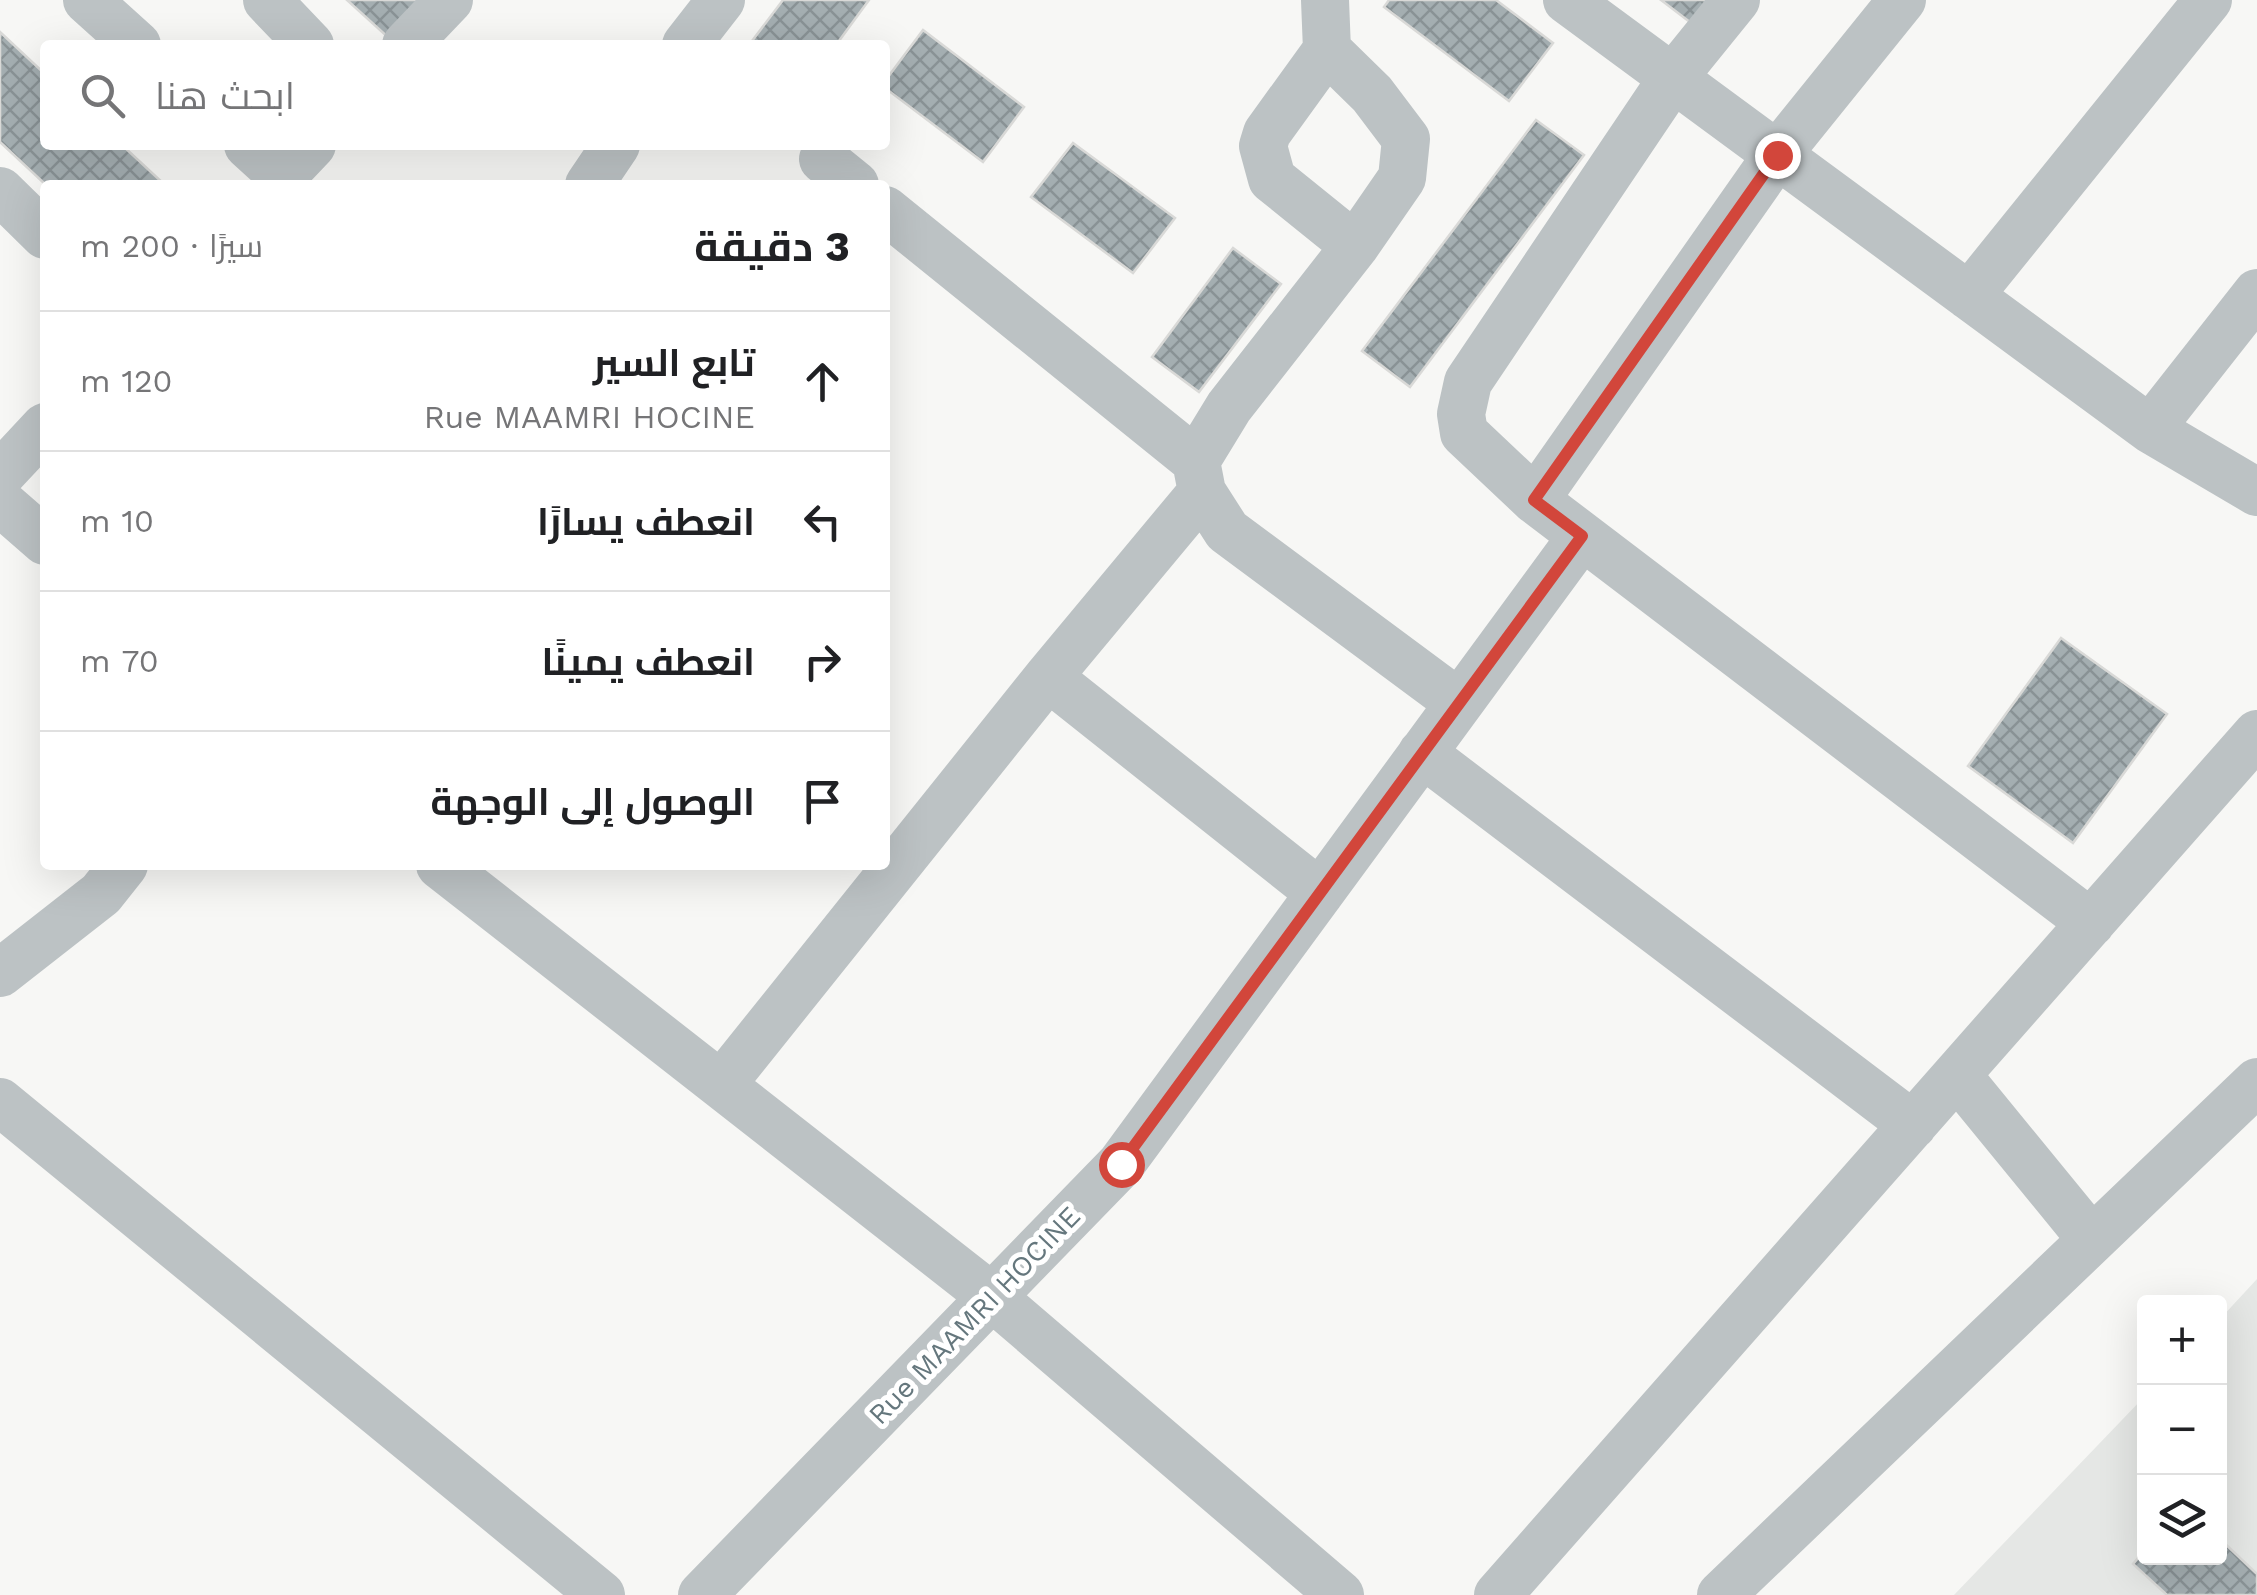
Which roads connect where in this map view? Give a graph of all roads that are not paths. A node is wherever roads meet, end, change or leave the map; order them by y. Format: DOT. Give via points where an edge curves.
graph roads {
  1 [pos="87,0"];
  2 [pos="267,0"];
  3 [pos="449,0"];
  4 [pos="721,0"];
  5 [pos="1326,0"];
  6 [pos="1567,0"];
  7 [pos="1736,0"];
  8 [pos="1902,0"];
  9 [pos="2208,0"];
  10 [pos="131,40"];
  11 [pos="305,40"];
  12 [pos="411,40"];
  13 [pos="690,40"];
  14 [pos="1327,50"];
  15 [pos="1672,79"];
  16 [pos="257,150"];
  17 [pos="612,150"];
  18 [pos="1777,155"];
  19 [pos="289,169"];
  20 [pos="592,180"];
  21 [pos="0,191"];
  22 [pos="890,214"];
  23 [pos="40,229"];
  24 [pos="1356,246"];
  25 [pos="2257,293"];
  26 [pos="1969,296"];
  27 [pos="2150,429"];
  28 [pos="40,433"];
  29 [pos="0,475"];
  30 [pos="1199,477"];
  31 [pos="2257,492"];
  32 [pos="1534,500"];
  33 [pos="0,502"];
  34 [pos="1582,536"];
  35 [pos="40,537"];
  36 [pos="1048,677"];
  37 [pos="1460,703"];
  38 [pos="2252,750"];
  39 [pos="1422,753"];
  40 [pos="120,870"];
  41 [pos="455,870"];
  42 [pos="486,880"];
  43 [pos="1320,892"];
  44 [pos="2090,923"];
  45 [pos="0,973"];
  46 [pos="1956,1075"];
  47 [pos="2257,1082"];
  48 [pos="722,1084"];
  49 [pos="0,1102"];
  50 [pos="1913,1125"];
  51 [pos="2092,1240"];
  52 [pos="992,1297"];
  53 [pos="602,1595"];
  54 [pos="702,1595"];
  55 [pos="1340,1595"];
  56 [pos="1498,1595"];
  57 [pos="1721,1595"];
  1 -- 10 [label="street"];
  2 -- 11 [label="street"];
  3 -- 12 [label="street"];
  4 -- 13 [label="street"];
  5 -- 14 [label="street"];
  6 -- 15 [label="street"];
  7 -- 15 [label="street"];
  8 -- 18 [label="street"];
  9 -- 26 [label="street"];
  14 -- 24 [label="street" via="1406,139 1402,178"];
  14 -- 24 [label="street" via="1263,146 1272,178"];
  15 -- 18 [label="street"];
  15 -- 32 [label="street" via="1468,382 1464,432"];
  16 -- 19 [label="street"];
  17 -- 20 [label="street"];
  18 -- 26 [label="street"];
  18 -- 32 [label="street"];
  21 -- 23 [label="street"];
  22 -- 30 [label="street"];
  24 -- 30 [label="street" via="1229,406"];
  25 -- 27 [label="street"];
  26 -- 27 [label="street"];
  27 -- 31 [label="street"];
  28 -- 29 [label="street"];
  30 -- 36 [label="street"];
  30 -- 37 [label="street" via="1227,530"];
  32 -- 34 [label="street"];
  33 -- 35 [label="street"];
  34 -- 37 [label="street, Rue MAAMRI HOCINE"];
  34 -- 44 [label="street"];
  36 -- 43 [label="street"];
  36 -- 48 [label="street"];
  37 -- 39 [label="street, Rue MAAMRI HOCINE"];
  38 -- 44 [label="street"];
  39 -- 43 [label="street, Rue MAAMRI HOCINE"];
  39 -- 50 [label="street"];
  40 -- 45 [label="street" via="101,894"];
  41 -- 42 [label="street"];
  42 -- 48 [label="street"];
  43 -- 52 [label="street, Rue MAAMRI HOCINE" via="1121,1164"];
  44 -- 46 [label="street"];
  46 -- 50 [label="street"];
  46 -- 51 [label="street"];
  47 -- 51 [label="street"];
  48 -- 52 [label="street"];
  49 -- 53 [label="street"];
  50 -- 56 [label="street"];
  51 -- 57 [label="street"];
  52 -- 54 [label="street, Rue MAAMRI HOCINE"];
  52 -- 55 [label="street"];
}
